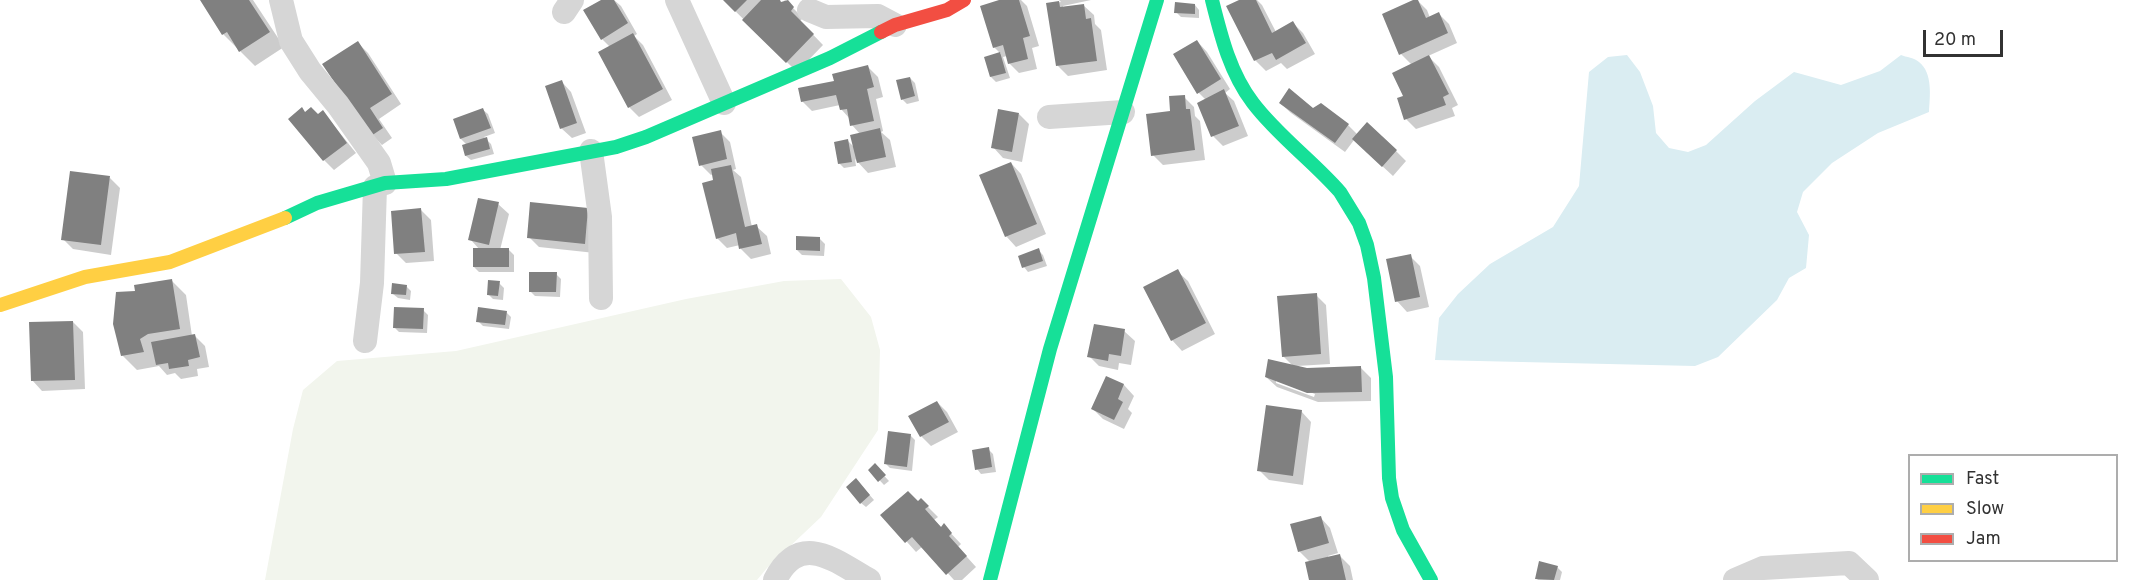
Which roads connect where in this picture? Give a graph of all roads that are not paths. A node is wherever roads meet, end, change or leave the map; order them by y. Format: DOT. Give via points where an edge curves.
graph roads {
  1 [pos="281,0"];
  2 [pos="677,0"];
  3 [pos="964,0"];
  4 [pos="1157,0"];
  5 [pos="1212,0"];
  6 [pos="809,10"];
  7 [pos="895,26"];
  8 [pos="724,103"];
  9 [pos="1123,112"];
  10 [pos="1049,117"];
  11 [pos="591,151"];
  12 [pos="380,185"];
  13 [pos="601,298"];
  14 [pos="0,306"];
  15 [pos="365,341"];
  16 [pos="775,580"];
  17 [pos="869,580"];
  18 [pos="990,580"];
  19 [pos="1431,580"];
  20 [pos="1735,580"];
  21 [pos="1867,580"];
  1 -- 12 [label="street" via="291,41 379,163"];
  2 -- 8 [label="street"];
  3 -- 7 [label="street" via="947,10"];
  4 -- 9 [label="street"];
  5 -- 19 [label="street" via="1229,64 1245,90 1262,114 1342,194 1361,227 1374,275 1384,351 1392,499"];
  6 -- 7 [label="street" via="826,17 878,16"];
  7 -- 8 [label="street"];
  8 -- 11 [label="street" via="646,137"];
  9 -- 10 [label="street"];
  9 -- 18 [label="street" via="1050,349"];
  11 -- 12 [label="street" via="446,179"];
  11 -- 13 [label="street" via="600,218"];
  12 -- 14 [label="street" via="317,203 269,226 170,262 85,277"];
  12 -- 15 [label="street"];
  16 -- 17 [label="street" via="793,556 811,552"];
  20 -- 21 [label="street" via="1763,568 1849,563"];
}
